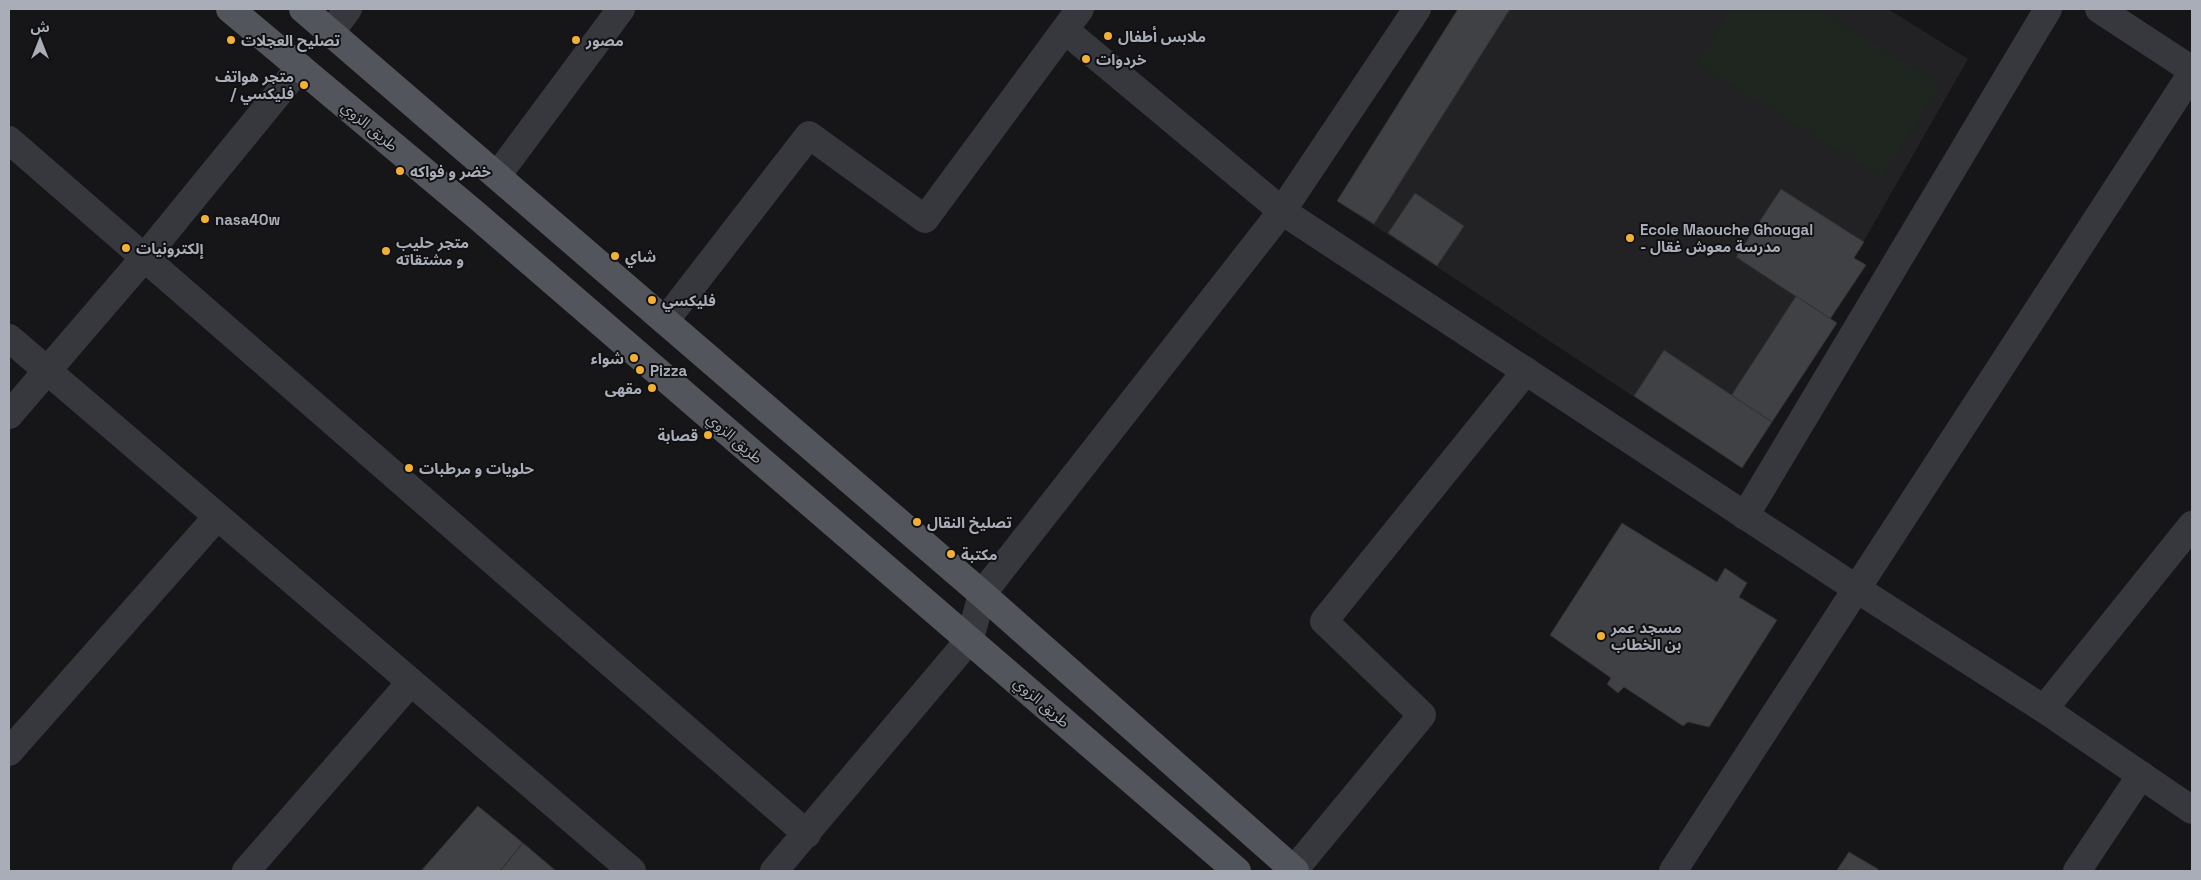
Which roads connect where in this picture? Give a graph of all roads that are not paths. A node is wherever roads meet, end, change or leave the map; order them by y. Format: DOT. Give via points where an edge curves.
graph roads {
  1 [pos="230,9"];
  2 [pos="303,9"];
  3 [pos="348,9"];
  4 [pos="621,9"];
  5 [pos="1080,9"];
  6 [pos="1417,9"];
  7 [pos="2048,9"];
  8 [pos="2099,9"];
  9 [pos="1066,31"];
  10 [pos="331,32"];
  11 [pos="300,67"];
  12 [pos="2192,72"];
  13 [pos="9,140"];
  14 [pos="497,176"];
  15 [pos="1282,211"];
  16 [pos="144,258"];
  17 [pos="665,320"];
  18 [pos="9,338"];
  19 [pos="48,372"];
  20 [pos="1526,372"];
  21 [pos="9,415"];
  22 [pos="1745,516"];
  23 [pos="217,517"];
  24 [pos="2192,525"];
  25 [pos="1857,589"];
  26 [pos="982,594"];
  27 [pos="970,639"];
  28 [pos="410,683"];
  29 [pos="2044,709"];
  30 [pos="9,752"];
  31 [pos="2141,775"];
  32 [pos="2192,810"];
  33 [pos="807,834"];
  34 [pos="252,869"];
  35 [pos="632,871"];
  36 [pos="774,871"];
  37 [pos="1237,871"];
  38 [pos="1295,871"];
  39 [pos="1673,871"];
  40 [pos="2077,871"];
  1 -- 11 [label="main road, طريق الزوي"];
  2 -- 10 [label="main road"];
  3 -- 10 [label="street"];
  4 -- 14 [label="street"];
  5 -- 9 [label="street"];
  6 -- 15 [label="street"];
  7 -- 22 [label="street"];
  8 -- 12 [label="street"];
  9 -- 15 [label="street"];
  9 -- 17 [label="street" via="925,219 809,135"];
  10 -- 14 [label="main road"];
  11 -- 16 [label="street"];
  11 -- 27 [label="main road, طريق الزوي"];
  12 -- 25 [label="street"];
  13 -- 16 [label="street"];
  14 -- 17 [label="main road"];
  15 -- 20 [label="street"];
  15 -- 26 [label="street"];
  16 -- 19 [label="street"];
  16 -- 33 [label="street"];
  17 -- 26 [label="main road"];
  18 -- 19 [label="street"];
  19 -- 21 [label="street"];
  19 -- 23 [label="street"];
  20 -- 22 [label="street"];
  20 -- 38 [label="street" via="1324,621 1422,715"];
  22 -- 25 [label="street"];
  23 -- 28 [label="street"];
  23 -- 30 [label="street"];
  24 -- 29 [label="street"];
  25 -- 29 [label="street"];
  25 -- 39 [label="street"];
  26 -- 27 [label="street"];
  26 -- 38 [label="main road"];
  27 -- 33 [label="street"];
  27 -- 37 [label="main road, طريق الزوي"];
  28 -- 34 [label="street"];
  28 -- 35 [label="street"];
  29 -- 31 [label="street"];
  31 -- 32 [label="street"];
  31 -- 40 [label="street"];
  33 -- 36 [label="street"];
}
